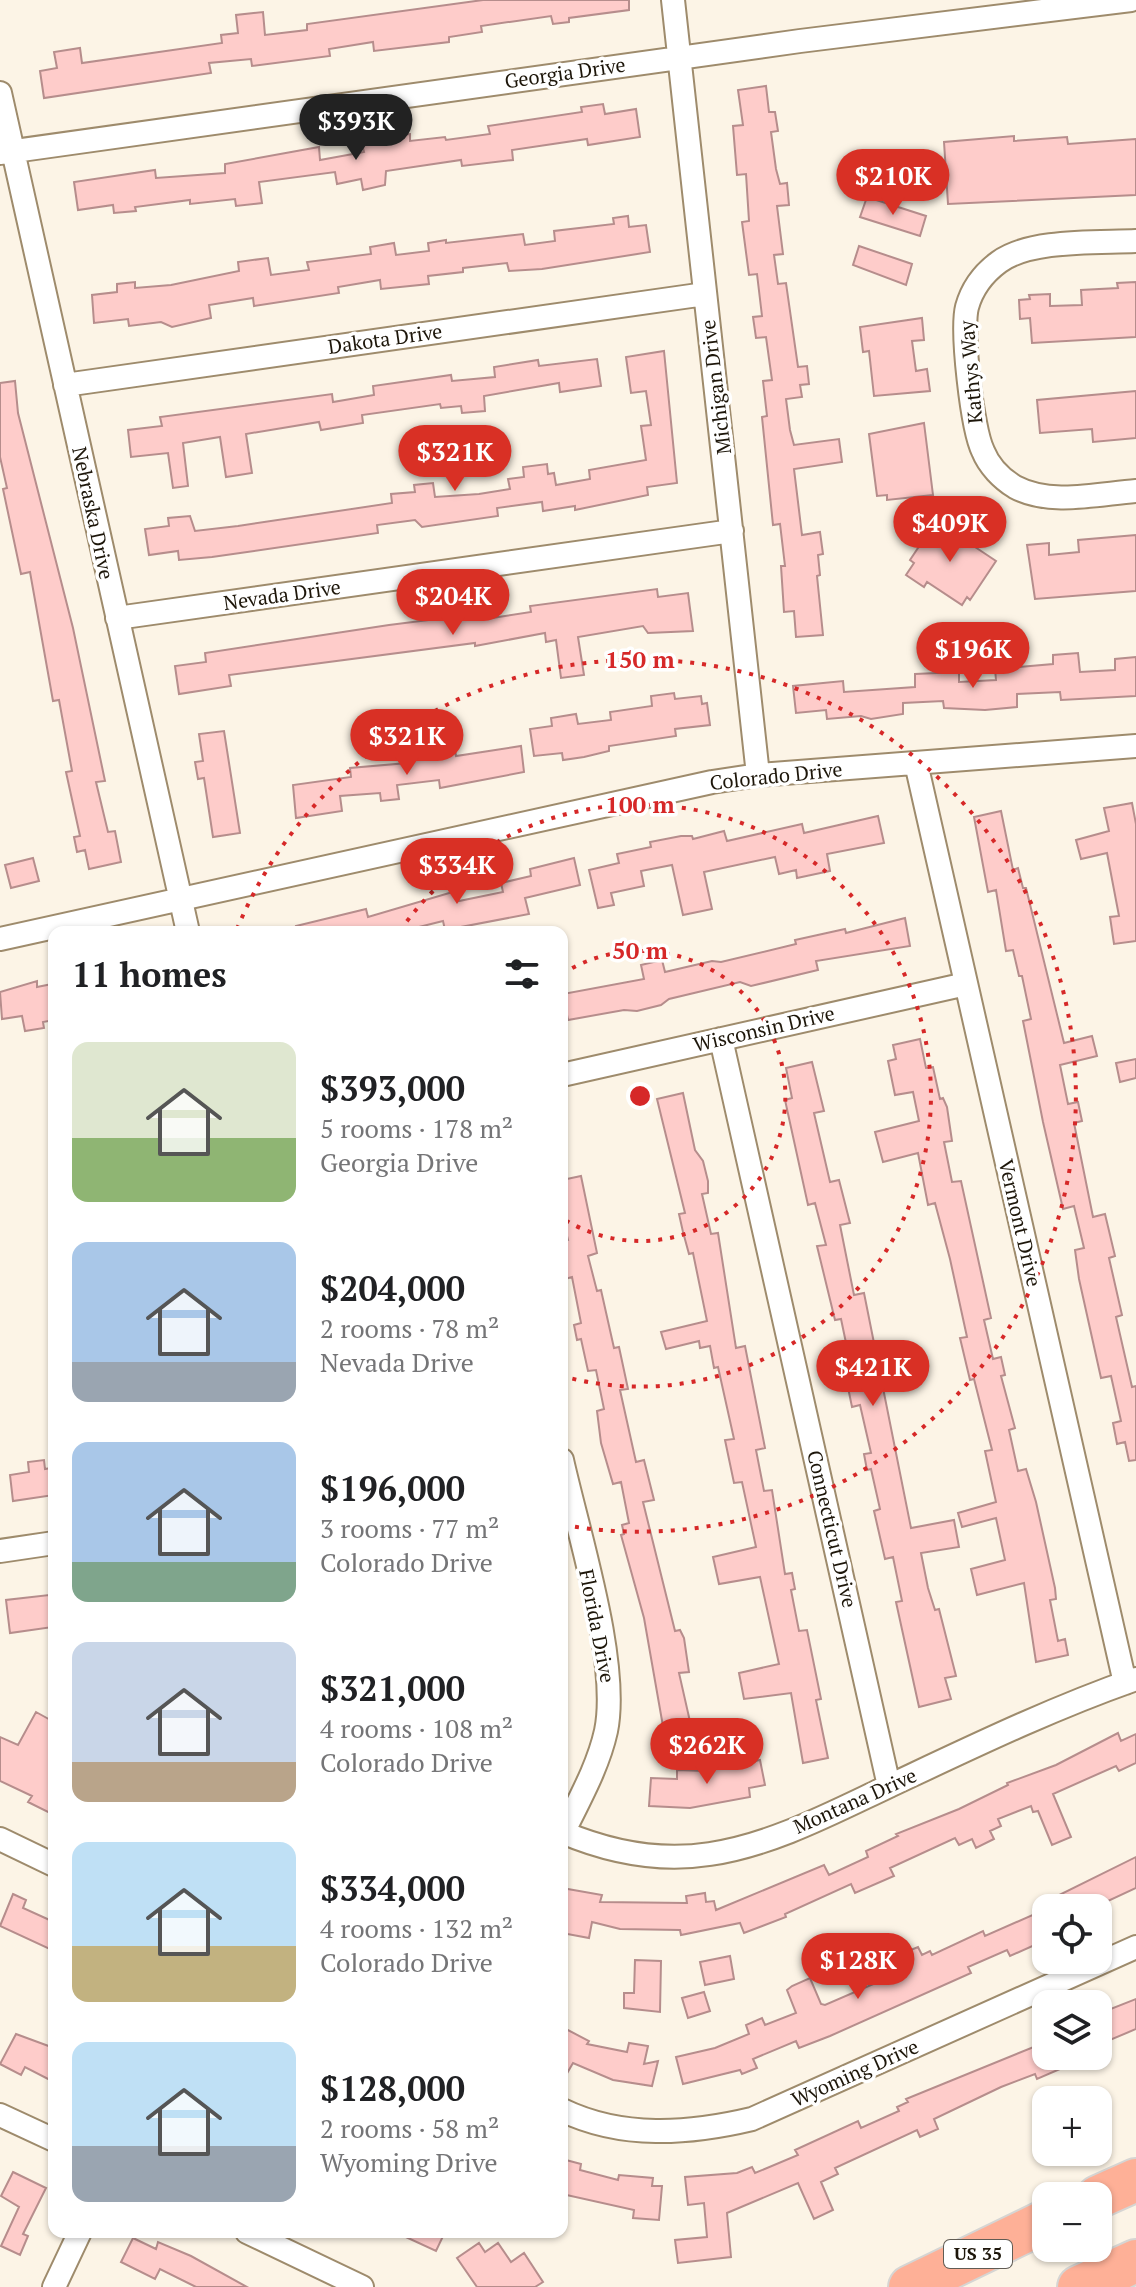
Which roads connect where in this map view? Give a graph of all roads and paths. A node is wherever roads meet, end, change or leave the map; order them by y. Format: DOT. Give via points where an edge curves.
graph roads {
  1 [pos="673,0"];
  2 [pos="1131,0"];
  3 [pos="679,58"];
  4 [pos="0,93"];
  5 [pos="6,152"];
  6 [pos="1136,241"];
  7 [pos="705,294"];
  8 [pos="65,385"];
  9 [pos="1136,491"];
  10 [pos="732,531"];
  11 [pos="117,618"];
  12 [pos="1136,746"];
  13 [pos="916,763"];
  14 [pos="758,775"];
  15 [pos="181,901"];
  16 [pos="62,926"];
  17 [pos="187,926"];
  18 [pos="48,929"];
  19 [pos="0,939"];
  20 [pos="966,984"];
  21 [pos="721,1039"];
  22 [pos="568,1074"];
  23 [pos="568,1487"];
  24 [pos="48,1544"];
  25 [pos="0,1551"];
  26 [pos="1130,1681"];
  27 [pos="889,1786"];
  28 [pos="568,1823"];
  29 [pos="568,1835"];
  30 [pos="0,1839"];
  31 [pos="48,1862"];
  32 [pos="1136,1947"];
  33 [pos="568,2112"];
  34 [pos="0,2115"];
  35 [pos="48,2137"];
  36 [pos="1136,2180"];
  37 [pos="1112,2191"];
  38 [pos="1032,2228"];
  39 [pos="77,2238"];
  40 [pos="260,2238"];
  41 [pos="1136,2261"];
  42 [pos="54,2287"];
  43 [pos="362,2287"];
  44 [pos="910,2287"];
  45 [pos="1079,2287"];
  1 -- 3 [label="street, Michigan Drive"];
  2 -- 3 [label="street, Georgia Drive"];
  3 -- 5 [label="street, Georgia Drive"];
  3 -- 7 [label="street, Michigan Drive"];
  4 -- 5 [label="street, Nebraska Drive"];
  5 -- 8 [label="street, Nebraska Drive"];
  6 -- 9 [label="street, Kathys Way" via="1018,252 993,267 974,290 965,327 976,434 992,467 1006,481 1051,497"];
  7 -- 8 [label="street, Dakota Drive"];
  7 -- 10 [label="street, Michigan Drive"];
  8 -- 11 [label="street, Nebraska Drive"];
  10 -- 11 [label="street, Nevada Drive"];
  10 -- 14 [label="street, Michigan Drive"];
  11 -- 15 [label="street, Nebraska Drive"];
  12 -- 13 [label="street, Colorado Drive"];
  13 -- 14 [label="street, Colorado Drive"];
  13 -- 20 [label="street, Vermont Drive"];
  14 -- 15 [label="street, Colorado Drive"];
  15 -- 16 [label="street, Colorado Drive"];
  15 -- 17 [label="street, Nebraska Drive"];
  18 -- 19 [label="street, Colorado Drive"];
  20 -- 21 [label="street, Wisconsin Drive"];
  20 -- 26 [label="street, Vermont Drive"];
  21 -- 22 [label="street, Wisconsin Drive"];
  21 -- 27 [label="street, Connecticut Drive"];
  23 -- 28 [label="street, Florida Drive" via="610,1693 606,1731"];
  24 -- 25 [label="street"];
  26 -- 27 [label="street, Montana Drive" via="1068,1703"];
  27 -- 29 [label="street, Montana Drive" via="765,1840 711,1854 651,1856 615,1851"];
  30 -- 31 [label="street"];
  32 -- 33 [label="street, Wyoming Drive" via="752,2119 715,2128 650,2131"];
  34 -- 35 [label="street"];
  36 -- 37 [label="highway"];
  38 -- 44 [label="highway, US 35"];
  39 -- 42 [label="street"];
  40 -- 43 [label="street"];
  41 -- 45 [label="highway"];
}
